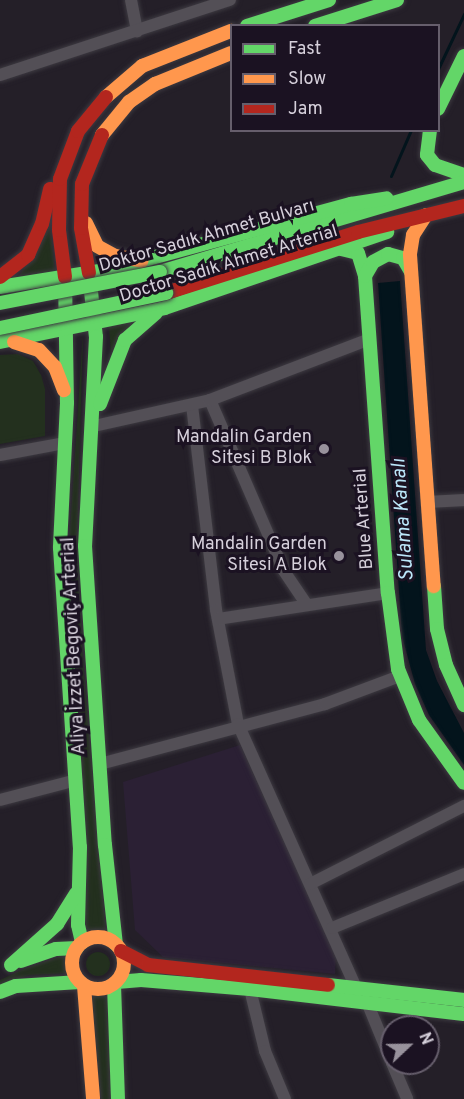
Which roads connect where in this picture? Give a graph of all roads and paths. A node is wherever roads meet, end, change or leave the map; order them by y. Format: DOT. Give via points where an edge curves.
graph roads {
  1 [pos="131,0"];
  2 [pos="230,0"];
  3 [pos="328,0"];
  4 [pos="397,0"];
  5 [pos="254,24"];
  6 [pos="321,24"];
  7 [pos="230,30"];
  8 [pos="137,32"];
  9 [pos="230,53"];
  10 [pos="464,56"];
  11 [pos="0,75"];
  12 [pos="440,105"];
  13 [pos="78,131"];
  14 [pos="429,132"];
  15 [pos="464,175"];
  16 [pos="464,182"];
  17 [pos="421,192"];
  18 [pos="464,206"];
  19 [pos="81,213"];
  20 [pos="426,215"];
  21 [pos="341,249"];
  22 [pos="159,256"];
  23 [pos="142,261"];
  24 [pos="411,272"];
  25 [pos="89,273"];
  26 [pos="365,276"];
  27 [pos="0,277"];
  28 [pos="65,277"];
  29 [pos="6,286"];
  30 [pos="0,303"];
  31 [pos="171,306"];
  32 [pos="96,324"];
  33 [pos="0,328"];
  34 [pos="68,330"];
  35 [pos="20,339"];
  36 [pos="370,339"];
  37 [pos="0,342"];
  38 [pos="210,400"];
  39 [pos="67,403"];
  40 [pos="192,405"];
  41 [pos="94,426"];
  42 [pos="64,442"];
  43 [pos="0,455"];
  44 [pos="464,500"];
  45 [pos="428,502"];
  46 [pos="388,593"];
  47 [pos="306,604"];
  48 [pos="218,619"];
  49 [pos="400,676"];
  50 [pos="464,705"];
  51 [pos="238,724"];
  52 [pos="100,764"];
  53 [pos="76,780"];
  54 [pos="464,783"];
  55 [pos="0,800"];
  56 [pos="464,806"];
  57 [pos="464,874"];
  58 [pos="310,884"];
  59 [pos="79,890"];
  60 [pos="332,928"];
  61 [pos="80,945"];
  62 [pos="119,948"];
  63 [pos="6,968"];
  64 [pos="82,983"];
  65 [pos="115,983"];
  66 [pos="355,986"];
  67 [pos="250,989"];
  68 [pos="0,992"];
  69 [pos="464,1000"];
  70 [pos="367,1002"];
  71 [pos="464,1014"];
  72 [pos="380,1034"];
  73 [pos="397,1075"];
  74 [pos="93,1099"];
  75 [pos="118,1099"];
  76 [pos="285,1099"];
  77 [pos="407,1099"];
  1 -- 8 [label="street"];
  2 -- 8 [label="street"];
  3 -- 5 [label="main road"];
  4 -- 6 [label="main road"];
  7 -- 13 [label="main road" via="142,66 96,106"];
  8 -- 11 [label="street"];
  9 -- 19 [label="main road, Aliya İzzet Begoviç Arterial" via="155,84 129,102 97,142 82,183"];
  10 -- 12 [label="main road"];
  13 -- 27 [label="main road" via="53,178 42,224 28,255"];
  13 -- 28 [label="main road, Aliya İzzet Begoviç Arterial" via="60,179 59,230"];
  14 -- 15 [label="main road" via="427,155 435,165"];
  16 -- 17 [label="main road, Doctor Sadık Ahmet Arterial"];
  17 -- 22 [label="main road, Doctor Sadık Ahmet Arterial" via="351,204"];
  17 -- 30 [label="main road, Doktor Sadık Ahmet Bulvarı, bridge" via="160,272"];
  18 -- 20 [label="main road, Doctor Sadık Ahmet Arterial"];
  19 -- 23 [label="main road" via="97,246 115,256"];
  19 -- 25 [label="main road, Aliya İzzet Begoviç Arterial"];
  20 -- 21 [label="main road, Doctor Sadık Ahmet Arterial"];
  20 -- 24 [label="main road" via="413,235"];
  20 -- 33 [label="main road, bridge" via="358,232 165,293"];
  21 -- 26 [label="main road, Blue Arterial" via="358,253"];
  21 -- 31 [label="main road, Doctor Sadık Ahmet Arterial"];
  22 -- 23 [label="main road, Doctor Sadık Ahmet Arterial"];
  22 -- 31 [label="main road" via="139,273 138,288 149,302"];
  23 -- 25 [label="main road, Doctor Sadık Ahmet Arterial"];
  24 -- 26 [label="main road" via="403,258 388,254 373,262"];
  24 -- 45 [label="main road"];
  25 -- 28 [label="main road, Doctor Sadık Ahmet Arterial"];
  25 -- 32 [label="main road, Aliya İzzet Begoviç Arterial"];
  26 -- 36 [label="main road, Blue Arterial"];
  28 -- 29 [label="main road, Doctor Sadık Ahmet Arterial"];
  28 -- 34 [label="main road, Aliya İzzet Begoviç Arterial"];
  29 -- 35 [label="main road" via="34,291 45,308 42,324"];
  31 -- 32 [label="main road, Doctor Sadık Ahmet Arterial"];
  31 -- 41 [label="main road" via="146,318 125,340"];
  32 -- 34 [label="main road, Doctor Sadık Ahmet Arterial"];
  32 -- 41 [label="main road, Aliya İzzet Begoviç Arterial"];
  34 -- 35 [label="main road, Doctor Sadık Ahmet Arterial"];
  34 -- 39 [label="main road, Aliya İzzet Begoviç Arterial"];
  35 -- 37 [label="main road, Doctor Sadık Ahmet Arterial"];
  36 -- 38 [label="street"];
  36 -- 46 [label="main road, Blue Arterial"];
  37 -- 39 [label="main road" via="22,342 39,350 55,367"];
  38 -- 40 [label="street"];
  38 -- 47 [label="street" via="284,571"];
  39 -- 42 [label="main road, Aliya İzzet Begoviç Arterial"];
  40 -- 41 [label="street"];
  40 -- 48 [label="street"];
  41 -- 52 [label="main road, Aliya İzzet Begoviç Arterial" via="85,546"];
  42 -- 43 [label="street"];
  42 -- 53 [label="main road, Aliya İzzet Begoviç Arterial" via="60,548"];
  44 -- 45 [label="street"];
  45 -- 50 [label="main road" via="437,629 446,665"];
  46 -- 47 [label="street"];
  46 -- 49 [label="main road, Blue Arterial"];
  47 -- 48 [label="street"];
  48 -- 51 [label="street"];
  49 -- 51 [label="street" via="325,704"];
  49 -- 54 [label="main road, Blue Arterial" via="419,720"];
  51 -- 52 [label="street"];
  51 -- 58 [label="street"];
  52 -- 62 [label="main road, Aliya İzzet Begoviç Arterial"];
  53 -- 55 [label="street"];
  53 -- 59 [label="main road, Aliya İzzet Begoviç Arterial"];
  56 -- 58 [label="street"];
  57 -- 60 [label="street"];
  58 -- 60 [label="street"];
  59 -- 61 [label="main road, Aliya İzzet Begoviç Arterial"];
  59 -- 63 [label="main road" via="65,914"];
  60 -- 66 [label="street"];
  61 -- 62 [label="main road" via="102,937"];
  61 -- 63 [label="main road"];
  61 -- 64 [label="main road" via="72,968"];
  62 -- 65 [label="main road" via="124,964"];
  62 -- 66 [label="main road" via="148,965"];
  64 -- 65 [label="main road" via="95,989"];
  64 -- 68 [label="main road" via="15,986"];
  64 -- 74 [label="main road"];
  65 -- 67 [label="main road"];
  65 -- 75 [label="main road"];
  66 -- 69 [label="main road"];
  67 -- 70 [label="main road"];
  67 -- 76 [label="street" via="265,1051"];
  70 -- 71 [label="main road"];
  70 -- 72 [label="street"];
  73 -- 77 [label="street"];
}
